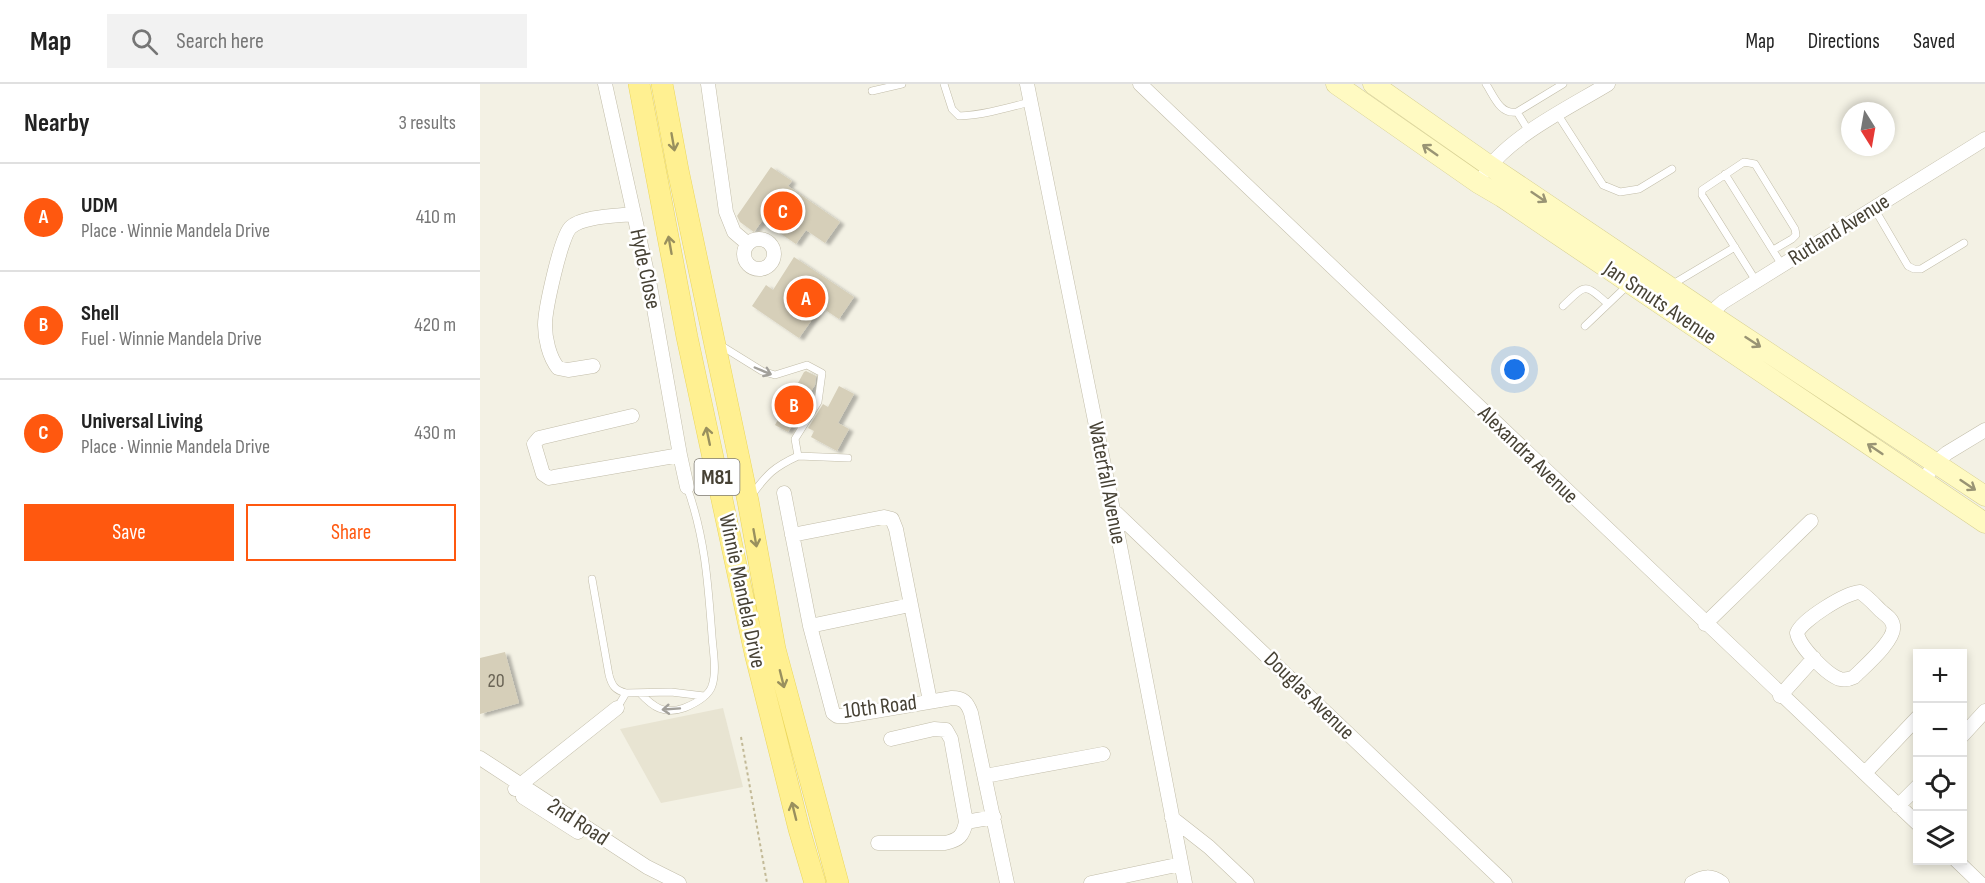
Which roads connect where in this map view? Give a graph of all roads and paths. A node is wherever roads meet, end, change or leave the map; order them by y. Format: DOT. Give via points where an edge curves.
graph roads {
  1 [pos="604,84"];
  2 [pos="639,84"];
  3 [pos="662,84"];
  4 [pos="708,84"];
  5 [pos="902,84"];
  6 [pos="944,84"];
  7 [pos="1027,84"];
  8 [pos="1140,84"];
  9 [pos="1336,84"];
  10 [pos="1373,84"];
  11 [pos="1486,84"];
  12 [pos="1563,84"];
  13 [pos="1608,84"];
  14 [pos="872,91"];
  15 [pos="1030,102"];
  16 [pos="1517,112"];
  17 [pos="1558,115"];
  18 [pos="1530,133"];
  19 [pos="1985,139"];
  20 [pos="1490,166"];
  21 [pos="1672,169"];
  22 [pos="1725,174"];
  23 [pos="1478,183"];
  24 [pos="1874,208"];
  25 [pos="633,214"];
  26 [pos="1964,243"];
  27 [pos="748,244"];
  28 [pos="1735,247"];
  29 [pos="1773,250"];
  30 [pos="1782,266"];
  31 [pos="1756,281"];
  32 [pos="1630,283"];
  33 [pos="1670,286"];
  34 [pos="1608,304"];
  35 [pos="1563,306"];
  36 [pos="1703,321"];
  37 [pos="1585,326"];
  38 [pos="713,341"];
  39 [pos="593,366"];
  40 [pos="632,416"];
  41 [pos="1985,430"];
  42 [pos="680,455"];
  43 [pos="798,456"];
  44 [pos="848,458"];
  45 [pos="1935,463"];
  46 [pos="1923,482"];
  47 [pos="687,487"];
  48 [pos="784,493"];
  49 [pos="1985,496"];
  50 [pos="748,501"];
  51 [pos="1113,510"];
  52 [pos="1811,521"];
  53 [pos="1985,523"];
  54 [pos="792,535"];
  55 [pos="592,579"];
  56 [pos="910,605"];
  57 [pos="1705,624"];
  58 [pos="810,626"];
  59 [pos="1814,658"];
  60 [pos="626,693"];
  61 [pos="640,693"];
  62 [pos="704,696"];
  63 [pos="1780,696"];
  64 [pos="930,701"];
  65 [pos="617,708"];
  66 [pos="1985,711"];
  67 [pos="1913,721"];
  68 [pos="1967,731"];
  69 [pos="741,737"];
  70 [pos="891,739"];
  71 [pos="1103,754"];
  72 [pos="480,758"];
  73 [pos="480,768"];
  74 [pos="1865,773"];
  75 [pos="985,776"];
  76 [pos="517,788"];
  77 [pos="1913,790"];
  78 [pos="1898,807"];
  79 [pos="994,817"];
  80 [pos="1172,818"];
  81 [pos="1913,820"];
  82 [pos="966,822"];
  83 [pos="878,843"];
  84 [pos="1181,864"];
  85 [pos="1960,865"];
  86 [pos="662,883"];
  87 [pos="679,883"];
  88 [pos="766,883"];
  89 [pos="815,883"];
  90 [pos="838,883"];
  91 [pos="1007,883"];
  92 [pos="1091,883"];
  93 [pos="1185,883"];
  94 [pos="1247,883"];
  95 [pos="1505,883"];
  96 [pos="1692,883"];
  97 [pos="1722,883"];
  98 [pos="1980,883"];
  1 -- 25 [label="street, Hyde Close"];
  89 -- 2 [label="main road, Winnie Mandela Drive / M81, one-way" via="755,653 687,337"];
  3 -- 38 [label="main road, Winnie Mandela Drive / M81, one-way"];
  4 -- 27 [label="street" via="726,212 734,232"];
  5 -- 14 [label="lane"];
  6 -- 15 [label="lane" via="959,116"];
  7 -- 15 [label="street, Waterfall Avenue"];
  8 -- 57 [label="street, Alexandra Avenue"];
  23 -- 9 [label="main road, Jan Smuts Avenue, one-way"];
  10 -- 20 [label="main road, Jan Smuts Avenue"];
  11 -- 16 [label="lane" via="1503,110"];
  12 -- 16 [label="lane"];
  13 -- 17 [label="street"];
  15 -- 51 [label="street, Waterfall Avenue"];
  16 -- 18 [label="lane"];
  17 -- 18 [label="street"];
  17 -- 21 [label="lane" via="1603,186 1620,192 1639,189"];
  18 -- 20 [label="street" via="1507,148"];
  19 -- 24 [label="street, Rutland Avenue"];
  20 -- 23 [label="street"];
  20 -- 33 [label="main road, Jan Smuts Avenue, one-way"];
  22 -- 28 [label="lane" via="1707,185 1702,195"];
  22 -- 29 [label="lane"];
  22 -- 29 [label="lane" via="1744,162 1755,164 1795,229 1792,239"];
  23 -- 32 [label="main road, Jan Smuts Avenue"];
  24 -- 26 [label="lane" via="1908,266 1914,269"];
  24 -- 30 [label="street, Rutland Avenue"];
  25 -- 39 [label="street" via="574,224 562,244 546,312 546,338 558,368"];
  25 -- 42 [label="street, Hyde Close"];
  28 -- 31 [label="lane"];
  28 -- 33 [label="lane"];
  29 -- 30 [label="lane"];
  30 -- 31 [label="street, Rutland Avenue"];
  31 -- 36 [label="street, Rutland Avenue" via="1723,302"];
  32 -- 34 [label="lane"];
  32 -- 36 [label="main road, Jan Smuts Avenue"];
  33 -- 36 [label="main road, Jan Smuts Avenue"];
  34 -- 35 [label="lane" via="1586,288"];
  34 -- 37 [label="lane"];
  36 -- 45 [label="main road, Jan Smuts Avenue, one-way"];
  46 -- 36 [label="main road, Jan Smuts Avenue, one-way"];
  38 -- 43 [label="lane, one-way" via="775,375 807,365 822,373 818,402 795,439"];
  38 -- 50 [label="main road, Winnie Mandela Drive / M81"];
  40 -- 42 [label="street" via="539,438 534,444 543,474 549,478"];
  41 -- 45 [label="street"];
  42 -- 47 [label="street, Hyde Close"];
  43 -- 44 [label="lane"];
  43 -- 50 [label="lane" via="765,475"];
  45 -- 46 [label="street"];
  45 -- 49 [label="main road, Jan Smuts Avenue, one-way"];
  46 -- 53 [label="main road, Jan Smuts Avenue"];
  47 -- 62 [label="lane" via="701,531 709,590 714,674 711,689"];
  48 -- 54 [label="street, 10th Road"];
  50 -- 90 [label="main road, Winnie Mandela Drive / M81, one-way" via="775,649"];
  51 -- 80 [label="street, Waterfall Avenue"];
  51 -- 95 [label="street, Douglas Avenue"];
  52 -- 57 [label="street"];
  54 -- 56 [label="street" via="884,517 892,519"];
  54 -- 58 [label="street, 10th Road"];
  55 -- 60 [label="lane" via="609,675 617,691"];
  56 -- 58 [label="street"];
  56 -- 64 [label="street"];
  57 -- 63 [label="street, Alexandra Avenue"];
  58 -- 64 [label="street, 10th Road" via="831,709 837,716"];
  59 -- 59 [label="street" via="1798,639 1800,627 1846,596 1856,592 1864,595 1893,623 1889,641 1851,678 1839,678"];
  59 -- 63 [label="street"];
  60 -- 61 [label="lane"];
  60 -- 65 [label="lane"];
  61 -- 62 [label="lane"];
  62 -- 61 [label="lane, one-way" via="685,708 668,711 655,708"];
  63 -- 74 [label="street, Alexandra Avenue"];
  64 -- 75 [label="street, 10th Road" via="960,698 968,705"];
  65 -- 76 [label="street"];
  66 -- 68 [label="street"];
  67 -- 74 [label="street"];
  69 -- 88 [label="path"];
  70 -- 82 [label="street" via="946,730"];
  71 -- 75 [label="street"];
  72 -- 76 [label="street, 2nd Road"];
  73 -- 76 [label="street, 2nd Road"];
  74 -- 78 [label="street, Alexandra Avenue"];
  75 -- 79 [label="street, 10th Road"];
  76 -- 86 [label="street, 2nd Road" via="549,815"];
  76 -- 87 [label="street, 2nd Road"];
  77 -- 78 [label="street"];
  78 -- 81 [label="street, Alexandra Avenue"];
  79 -- 82 [label="street"];
  79 -- 91 [label="street, 10th Road"];
  80 -- 84 [label="street, Waterfall Avenue"];
  80 -- 94 [label="street"];
  82 -- 83 [label="street" via="955,841"];
  84 -- 92 [label="street"];
  84 -- 93 [label="street, Waterfall Avenue"];
  85 -- 98 [label="street"];
  96 -- 97 [label="street" via="1705,877"];
}
